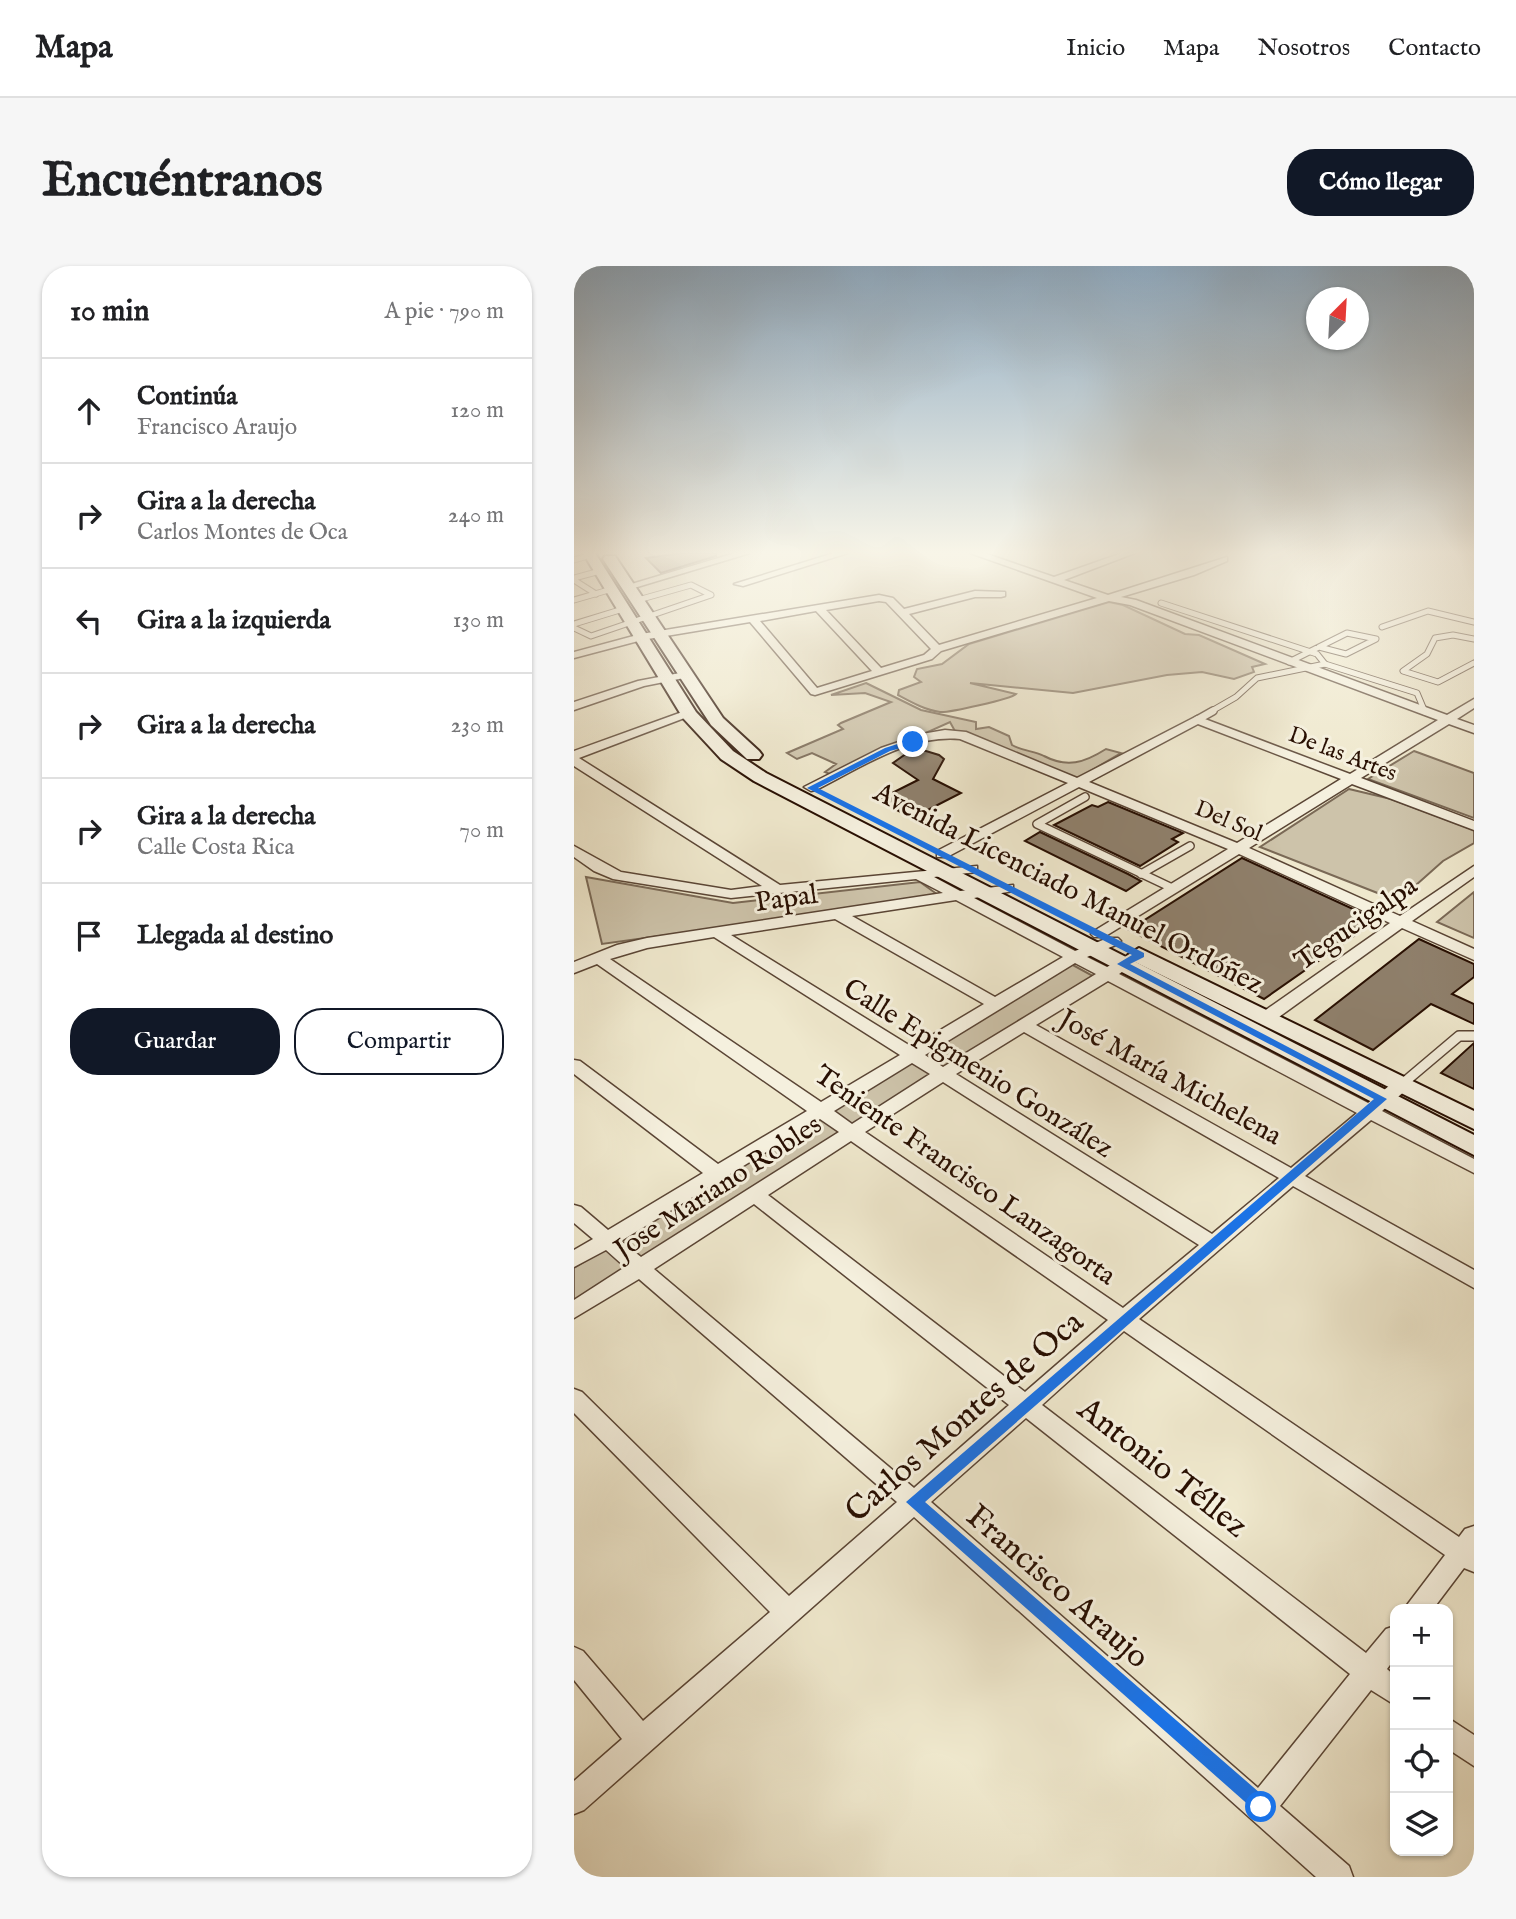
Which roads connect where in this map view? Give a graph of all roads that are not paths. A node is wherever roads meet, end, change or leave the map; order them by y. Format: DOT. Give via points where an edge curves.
graph roads {
  1 [pos="575,628"];
  2 [pos="603,628"];
  3 [pos="619,628"];
  4 [pos="643,628"];
  5 [pos="761,628"];
  6 [pos="838,628"];
  7 [pos="917,628"];
  8 [pos="1007,628"];
  9 [pos="1201,628"];
  10 [pos="1238,628"];
  11 [pos="591,636"];
  12 [pos="1474,639"];
  13 [pos="609,644"];
  14 [pos="1319,647"];
  15 [pos="937,649"];
  16 [pos="1310,652"];
  17 [pos="574,655"];
  18 [pos="1290,662"];
  19 [pos="1474,663"];
  20 [pos="1325,664"];
  21 [pos="1305,668"];
  22 [pos="879,672"];
  23 [pos="676,677"];
  24 [pos="1474,703"];
  25 [pos="574,706"];
  26 [pos="1425,712"];
  27 [pos="690,714"];
  28 [pos="1198,720"];
  29 [pos="1448,720"];
  30 [pos="1474,729"];
  31 [pos="574,755"];
  32 [pos="574,760"];
  33 [pos="1353,779"];
  34 [pos="1081,782"];
  35 [pos="811,788"];
  36 [pos="1085,797"];
  37 [pos="1474,826"];
  38 [pos="1190,846"];
  39 [pos="1238,848"];
  40 [pos="574,850"];
  41 [pos="943,864"];
  42 [pos="1474,870"];
  43 [pos="1141,874"];
  44 [pos="921,876"];
  45 [pos="1008,888"];
  46 [pos="1172,888"];
  47 [pos="778,890"];
  48 [pos="982,892"];
  49 [pos="958,897"];
  50 [pos="840,916"];
  51 [pos="1400,922"];
  52 [pos="718,933"];
  53 [pos="1095,946"];
  54 [pos="1474,956"];
  55 [pos="597,957"];
  56 [pos="1123,964"];
  57 [pos="574,968"];
  58 [pos="995,1004"];
  59 [pos="1266,1018"];
  60 [pos="1023,1025"];
  61 [pos="1474,1037"];
  62 [pos="912,1055"];
  63 [pos="574,1065"];
  64 [pos="942,1075"];
  65 [pos="1401,1085"];
  66 [pos="1374,1105"];
  67 [pos="821,1110"];
  68 [pos="1474,1121"];
  69 [pos="853,1132"];
  70 [pos="1471,1139"];
  71 [pos="1474,1167"];
  72 [pos="715,1172"];
  73 [pos="1292,1176"];
  74 [pos="755,1195"];
  75 [pos="574,1212"];
  76 [pos="607,1240"];
  77 [pos="1213,1244"];
  78 [pos="574,1260"];
  79 [pos="641,1267"];
  80 [pos="1474,1280"];
  81 [pos="574,1310"];
  82 [pos="1124,1318"];
  83 [pos="574,1398"];
  84 [pos="1026,1403"];
  85 [pos="914,1502"];
  86 [pos="1470,1550"];
  87 [pos="1422,1604"];
  88 [pos="787,1612"];
  89 [pos="1390,1645"];
  90 [pos="574,1660"];
  91 [pos="1369,1672"];
  92 [pos="1390,1688"];
  93 [pos="1453,1736"];
  94 [pos="641,1740"];
  95 [pos="1474,1752"];
  96 [pos="574,1800"];
  97 [pos="1261,1807"];
  98 [pos="1338,1877"];
  1 -- 11 [label="lane"];
  2 -- 11 [label="lane"];
  3 -- 13 [label="street"];
  4 -- 23 [label="main road, Avenida Licenciado Manuel Ordóñez"];
  5 -- 22 [label="street" via="815,692"];
  6 -- 22 [label="street"];
  7 -- 15 [label="street"];
  8 -- 15 [label="street"];
  9 -- 18 [label="street"];
  10 -- 16 [label="lane"];
  11 -- 13 [label="lane"];
  12 -- 19 [label="lane" via="1435,638 1427,654 1403,671 1443,682"];
  13 -- 17 [label="street"];
  14 -- 14 [label="lane" via="1346,654 1376,639 1350,632"];
  14 -- 16 [label="lane"];
  15 -- 22 [label="street" via="928,657"];
  16 -- 18 [label="lane"];
  16 -- 20 [label="lane"];
  18 -- 21 [label="street"];
  20 -- 21 [label="lane"];
  20 -- 26 [label="lane" via="1417,693"];
  21 -- 26 [label="street"];
  21 -- 28 [label="lane" via="1257,678"];
  23 -- 25 [label="street"];
  23 -- 27 [label="main road, Avenida Licenciado Manuel Ordóñez"];
  23 -- 35 [label="main road, Avenida Licenciado Manuel Ordóñez" via="735,741"];
  24 -- 29 [label="street, Jose Mariano Robles"];
  26 -- 29 [label="street"];
  27 -- 31 [label="street"];
  27 -- 41 [label="main road, Avenida Licenciado Manuel Ordóñez" via="707,737 760,777"];
  28 -- 33 [label="street, De las Artes"];
  28 -- 34 [label="street"];
  29 -- 30 [label="street"];
  29 -- 33 [label="street, Jose Mariano Robles"];
  32 -- 47 [label="street"];
  33 -- 37 [label="street, De las Artes"];
  33 -- 39 [label="street, Jose Mariano Robles"];
  34 -- 35 [label="street, Del Sol" via="962,735 942,732 888,749"];
  34 -- 39 [label="street, Del Sol"];
  34 -- 41 [label="street"];
  35 -- 41 [label="main road, Avenida Licenciado Manuel Ordóñez"];
  36 -- 43 [label="lane" via="1037,824"];
  38 -- 43 [label="lane"];
  39 -- 46 [label="street, Jose Mariano Robles"];
  39 -- 51 [label="street, Del Sol"];
  40 -- 47 [label="street" via="607,872 633,879 716,893"];
  41 -- 44 [label="street"];
  41 -- 45 [label="main road, Avenida Licenciado Manuel Ordóñez" via="972,869"];
  41 -- 48 [label="main road, Avenida Licenciado Manuel Ordóñez"];
  42 -- 51 [label="street, Tegucigalpa"];
  43 -- 46 [label="lane"];
  44 -- 47 [label="street"];
  44 -- 49 [label="street"];
  45 -- 48 [label="street, Papal"];
  45 -- 53 [label="main road, Avenida Licenciado Manuel Ordóñez"];
  46 -- 53 [label="street, Jose Mariano Robles"];
  48 -- 49 [label="street, Papal"];
  48 -- 53 [label="main road, Avenida Licenciado Manuel Ordóñez"];
  49 -- 50 [label="street, Papal"];
  49 -- 53 [label="street"];
  50 -- 52 [label="street, Papal"];
  50 -- 58 [label="street"];
  51 -- 54 [label="street, Del Sol"];
  51 -- 59 [label="street, Tegucigalpa"];
  52 -- 55 [label="street, Papal" via="647,943"];
  52 -- 62 [label="street, Calle Epigmenio González"];
  53 -- 56 [label="main road, Avenida Licenciado Manuel Ordóñez"];
  53 -- 58 [label="street, Jose Mariano Robles"];
  55 -- 57 [label="street, Papal"];
  55 -- 67 [label="street, Teniente Francisco Lanzagorta"];
  56 -- 59 [label="main road, Avenida Licenciado Manuel Ordóñez"];
  56 -- 60 [label="street, Jose Mariano Robles"];
  56 -- 66 [label="main road, Avenida Licenciado Manuel Ordóñez"];
  58 -- 62 [label="street, Jose Mariano Robles"];
  59 -- 65 [label="main road, Avenida Licenciado Manuel Ordóñez"];
  60 -- 64 [label="street, Jose Mariano Robles"];
  60 -- 73 [label="street, José María Michelena"];
  61 -- 65 [label="lane" via="1460,1036"];
  62 -- 64 [label="street, Calle Epigmenio González"];
  62 -- 67 [label="street, Jose Mariano Robles"];
  63 -- 72 [label="street"];
  64 -- 69 [label="street, Jose Mariano Robles"];
  64 -- 77 [label="street, Calle Epigmenio González"];
  65 -- 66 [label="street, Carlos Montes de Oca"];
  65 -- 68 [label="main road, Avenida Licenciado Manuel Ordóñez"];
  66 -- 70 [label="main road, Avenida Licenciado Manuel Ordóñez"];
  66 -- 71 [label="street"];
  66 -- 73 [label="street, Carlos Montes de Oca"];
  67 -- 69 [label="street, Teniente Francisco Lanzagorta"];
  67 -- 72 [label="street, Jose Mariano Robles"];
  69 -- 74 [label="street, Jose Mariano Robles"];
  69 -- 82 [label="street, Teniente Francisco Lanzagorta"];
  72 -- 76 [label="street, Jose Mariano Robles"];
  73 -- 77 [label="street, Carlos Montes de Oca"];
  73 -- 80 [label="street, José María Michelena"];
  74 -- 79 [label="street, Jose Mariano Robles"];
  74 -- 84 [label="street, Antonio Téllez"];
  75 -- 76 [label="street, Francisco Araujo"];
  76 -- 78 [label="street, Jose Mariano Robles"];
  76 -- 79 [label="street, Francisco Araujo"];
  77 -- 82 [label="street, Carlos Montes de Oca"];
  79 -- 81 [label="street, Jose Mariano Robles"];
  79 -- 85 [label="street, Francisco Araujo"];
  82 -- 84 [label="street, Carlos Montes de Oca"];
  82 -- 86 [label="street, Teniente Francisco Lanzagorta"];
  83 -- 88 [label="street"];
  84 -- 85 [label="street, Carlos Montes de Oca"];
  84 -- 91 [label="street, Antonio Téllez"];
  85 -- 88 [label="street, Carlos Montes de Oca"];
  85 -- 97 [label="street, Francisco Araujo"];
  86 -- 87 [label="street"];
  88 -- 94 [label="street, Carlos Montes de Oca"];
  89 -- 91 [label="street"];
  90 -- 94 [label="street"];
  91 -- 92 [label="street, Antonio Téllez"];
  91 -- 97 [label="street"];
  93 -- 95 [label="street"];
  94 -- 96 [label="street, Carlos Montes de Oca"];
  97 -- 98 [label="street, Francisco Araujo"];
}
